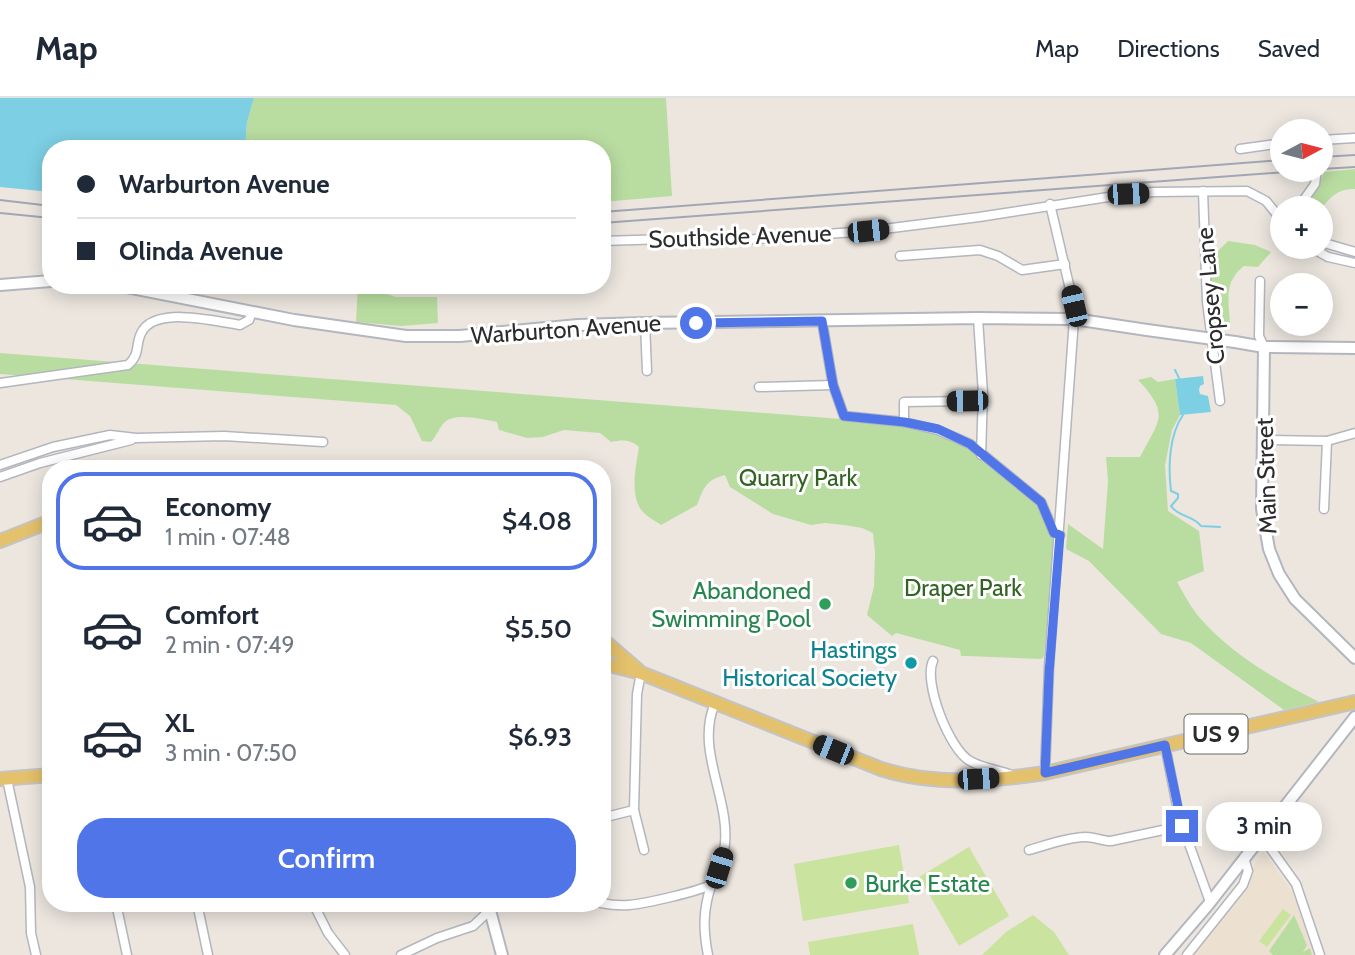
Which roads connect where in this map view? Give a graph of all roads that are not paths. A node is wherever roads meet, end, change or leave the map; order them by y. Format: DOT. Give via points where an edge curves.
graph roads {
  1 [pos="1355,138"];
  2 [pos="1334,139"];
  3 [pos="1270,145"];
  4 [pos="1240,149"];
  5 [pos="1203,191"];
  6 [pos="1050,204"];
  7 [pos="1270,206"];
  8 [pos="611,241"];
  9 [pos="1333,246"];
  10 [pos="1355,252"];
  11 [pos="900,256"];
  12 [pos="1333,258"];
  13 [pos="1355,263"];
  14 [pos="1065,264"];
  15 [pos="1260,281"];
  16 [pos="42,282"];
  17 [pos="0,285"];
  18 [pos="161,294"];
  19 [pos="252,312"];
  20 [pos="978,318"];
  21 [pos="1074,319"];
  22 [pos="822,321"];
  23 [pos="645,323"];
  24 [pos="1264,346"];
  25 [pos="1355,348"];
  26 [pos="647,371"];
  27 [pos="0,383"];
  28 [pos="833,385"];
  29 [pos="760,387"];
  30 [pos="967,401"];
  31 [pos="1220,401"];
  32 [pos="904,422"];
  33 [pos="1355,433"];
  34 [pos="136,438"];
  35 [pos="1263,440"];
  36 [pos="1327,441"];
  37 [pos="323,442"];
  38 [pos="981,455"];
  39 [pos="52,460"];
  40 [pos="42,462"];
  41 [pos="2,464"];
  42 [pos="4,476"];
  43 [pos="1324,509"];
  44 [pos="42,525"];
  45 [pos="1060,535"];
  46 [pos="0,541"];
  47 [pos="611,647"];
  48 [pos="1355,658"];
  49 [pos="933,660"];
  50 [pos="611,665"];
  51 [pos="641,673"];
  52 [pos="715,702"];
  53 [pos="1355,702"];
  54 [pos="1355,716"];
  55 [pos="1165,745"];
  56 [pos="1045,773"];
  57 [pos="42,776"];
  58 [pos="1015,777"];
  59 [pos="4,779"];
  60 [pos="634,810"];
  61 [pos="611,816"];
  62 [pos="1182,826"];
  63 [pos="1261,835"];
  64 [pos="644,850"];
  65 [pos="1029,850"];
  66 [pos="1244,858"];
  67 [pos="712,884"];
  68 [pos="1210,902"];
  69 [pos="611,905"];
  70 [pos="118,912"];
  71 [pos="199,912"];
  72 [pos="318,912"];
  73 [pos="484,912"];
  74 [pos="491,912"];
  75 [pos="36,955"];
  76 [pos="127,955"];
  77 [pos="208,955"];
  78 [pos="345,955"];
  79 [pos="401,955"];
  80 [pos="502,955"];
  81 [pos="708,955"];
  82 [pos="1165,955"];
  83 [pos="1186,955"];
  84 [pos="1320,955"];
  1 -- 2 [label="street"];
  3 -- 4 [label="street"];
  5 -- 6 [label="street, Southside Avenue"];
  5 -- 7 [label="street, Southside Avenue" via="1252,192"];
  5 -- 31 [label="street, Cropsey Lane" via="1207,311"];
  6 -- 8 [label="street, Southside Avenue" via="868,231 715,242"];
  6 -- 14 [label="street"];
  9 -- 10 [label="street"];
  11 -- 14 [label="street" via="980,250 1022,270"];
  12 -- 13 [label="street"];
  14 -- 21 [label="street"];
  15 -- 24 [label="street" via="1259,336"];
  16 -- 17 [label="street"];
  18 -- 19 [label="street, Warburton Avenue"];
  19 -- 23 [label="street, Warburton Avenue" via="406,337"];
  19 -- 27 [label="street" via="240,325 173,316 141,332 135,359 128,365"];
  20 -- 21 [label="street, Warburton Avenue"];
  20 -- 22 [label="street, Warburton Avenue"];
  20 -- 38 [label="street"];
  21 -- 24 [label="street, Warburton Avenue, bridge"];
  21 -- 45 [label="street"];
  22 -- 23 [label="street, Warburton Avenue"];
  22 -- 28 [label="street"];
  23 -- 26 [label="street"];
  24 -- 25 [label="street, Warburton Avenue"];
  24 -- 35 [label="street, Main Street"];
  28 -- 29 [label="street"];
  28 -- 32 [label="street" via="844,416"];
  30 -- 32 [label="street" via="904,402"];
  32 -- 38 [label="street" via="953,435"];
  33 -- 36 [label="street"];
  34 -- 37 [label="street" via="224,436"];
  34 -- 39 [label="street"];
  34 -- 41 [label="street" via="94,438"];
  35 -- 36 [label="street"];
  35 -- 48 [label="street, Main Street" via="1262,509 1274,562 1295,599"];
  36 -- 43 [label="street"];
  38 -- 45 [label="street" via="1035,496 1054,533"];
  40 -- 42 [label="street"];
  41 -- 42 [label="street"];
  44 -- 46 [label="main road"];
  45 -- 56 [label="street"];
  47 -- 51 [label="main road, US 9"];
  49 -- 58 [label="street" via="930,673 938,710 958,747 971,761"];
  50 -- 51 [label="main road, US 9"];
  51 -- 52 [label="main road, US 9"];
  51 -- 60 [label="street"];
  52 -- 58 [label="main road, US 9" via="900,775 948,781"];
  52 -- 67 [label="street" via="708,724 710,760 725,835"];
  53 -- 55 [label="main road, US 9"];
  54 -- 63 [label="street"];
  55 -- 56 [label="main road, US 9"];
  55 -- 62 [label="street"];
  56 -- 58 [label="main road, US 9"];
  57 -- 59 [label="main road"];
  59 -- 75 [label="street" via="30,887"];
  60 -- 61 [label="street"];
  60 -- 64 [label="street"];
  62 -- 65 [label="street" via="1111,841 1075,838"];
  62 -- 68 [label="street"];
  63 -- 66 [label="street"];
  63 -- 84 [label="street" via="1296,884"];
  66 -- 68 [label="street"];
  66 -- 83 [label="street" via="1248,871 1243,885"];
  67 -- 69 [label="street" via="634,905"];
  67 -- 81 [label="street" via="704,917"];
  68 -- 82 [label="street"];
  70 -- 76 [label="street"];
  71 -- 77 [label="street"];
  72 -- 78 [label="street"];
  73 -- 79 [label="street" via="473,926"];
  74 -- 80 [label="street"];
}
